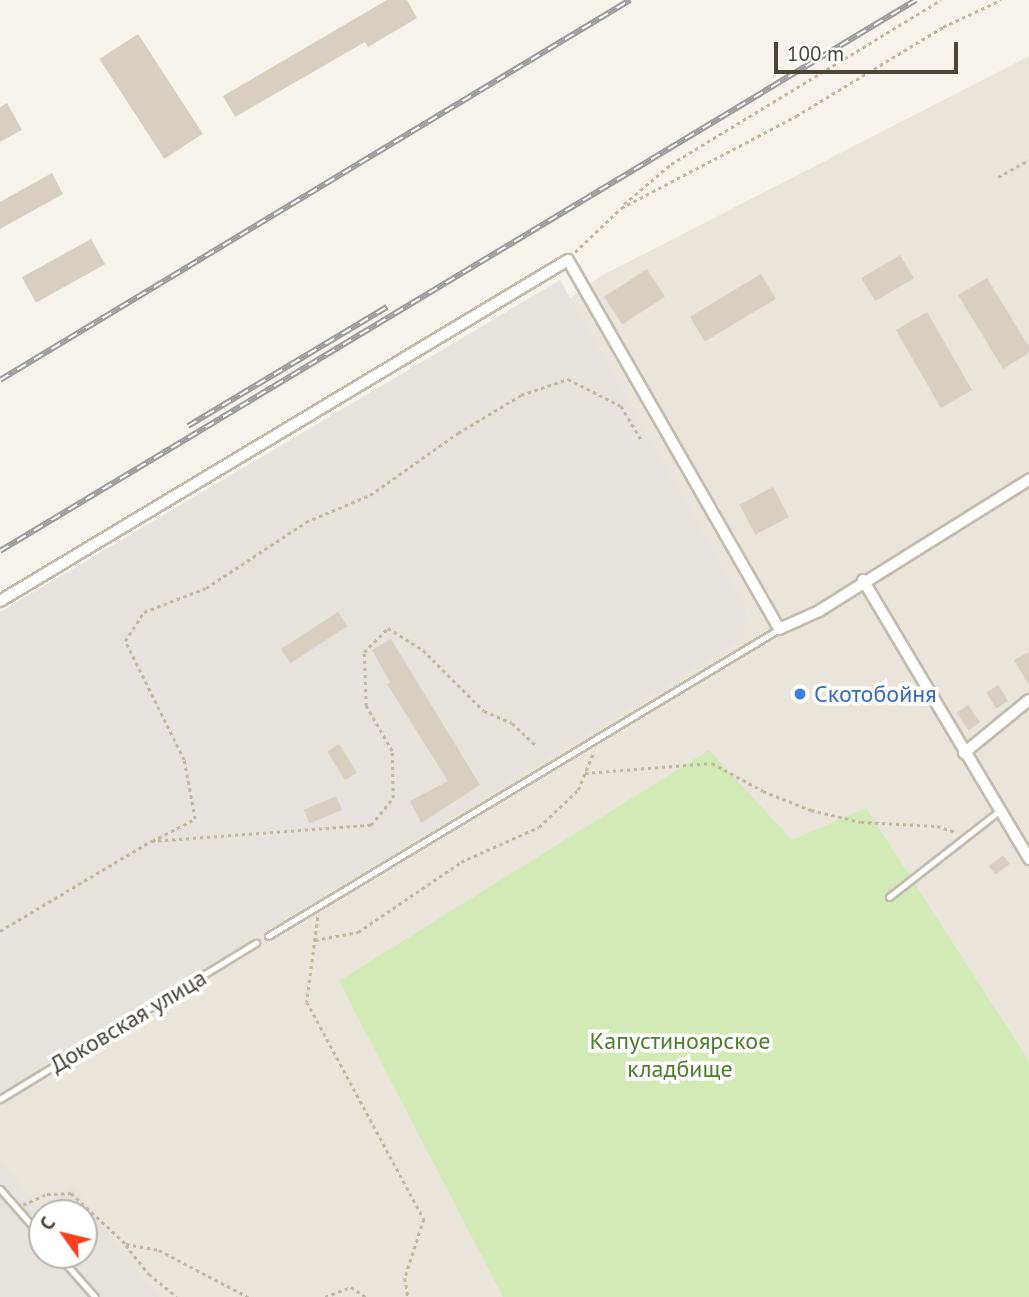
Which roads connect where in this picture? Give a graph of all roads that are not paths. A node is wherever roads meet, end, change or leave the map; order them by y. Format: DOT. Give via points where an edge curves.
graph roads {
  1 [pos="1029,480"];
  2 [pos="863,580"];
  3 [pos="0,601"];
  4 [pos="779,629"];
  5 [pos="1029,700"];
  6 [pos="964,753"];
  7 [pos="999,811"];
  8 [pos="1029,859"];
  9 [pos="889,897"];
  10 [pos="268,936"];
  11 [pos="256,943"];
  12 [pos="0,1099"];
  13 [pos="0,1189"];
  14 [pos="28,1221"];
  15 [pos="70,1269"];
  16 [pos="95,1297"];
  1 -- 2 [label="street"];
  2 -- 4 [label="street" via="819,611"];
  2 -- 6 [label="street"];
  3 -- 4 [label="street" via="568,260"];
  4 -- 10 [label="lane"];
  5 -- 6 [label="street"];
  6 -- 7 [label="street"];
  7 -- 8 [label="street"];
  7 -- 9 [label="lane"];
  11 -- 12 [label="lane, Доковская улица"];
  13 -- 14 [label="lane"];
  15 -- 16 [label="lane"];
}
